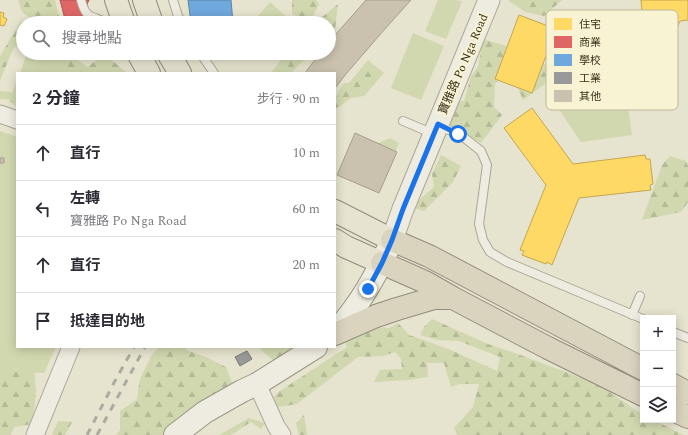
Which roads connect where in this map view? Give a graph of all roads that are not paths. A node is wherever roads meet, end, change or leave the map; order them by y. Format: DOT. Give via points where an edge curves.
graph roads {
  1 [pos="81,0"];
  2 [pos="116,0"];
  3 [pos="144,0"];
  4 [pos="173,0"];
  5 [pos="489,0"];
  6 [pos="90,16"];
  7 [pos="122,16"];
  8 [pos="150,16"];
  9 [pos="178,16"];
  10 [pos="172,60"];
  11 [pos="205,60"];
  12 [pos="179,72"];
  13 [pos="213,72"];
  14 [pos="0,114"];
  15 [pos="16,120"];
  16 [pos="403,121"];
  17 [pos="436,129"];
  18 [pos="336,211"];
  19 [pos="392,240"];
  20 [pos="336,241"];
  21 [pos="382,263"];
  22 [pos="640,296"];
  23 [pos="453,298"];
  24 [pos="632,315"];
  25 [pos="640,319"];
  26 [pos="336,332"];
  27 [pos="336,333"];
  28 [pos="676,333"];
  29 [pos="688,338"];
  30 [pos="71,348"];
  31 [pos="314,348"];
  32 [pos="640,368"];
  33 [pos="256,384"];
  34 [pos="676,387"];
  35 [pos="688,393"];
  36 [pos="640,394"];
  37 [pos="676,411"];
  38 [pos="688,417"];
  39 [pos="35,435"];
  40 [pos="175,435"];
  41 [pos="282,435"];
  1 -- 6 [label="lane" via="86,13"];
  2 -- 7 [label="main road"];
  3 -- 8 [label="main road"];
  4 -- 9 [label="lane"];
  5 -- 17 [label="street, 寶雅路 Po Nga Road"];
  10 -- 12 [label="main road"];
  11 -- 13 [label="lane"];
  14 -- 15 [label="street"];
  16 -- 17 [label="lane"];
  17 -- 19 [label="street, 寶雅路 Po Nga Road"];
  17 -- 24 [label="lane" via="462,136 481,151 487,165 479,224 483,240 490,252"];
  18 -- 19 [label="main road"];
  19 -- 21 [label="main road"];
  19 -- 32 [label="highway" via="429,256"];
  20 -- 21 [label="main road"];
  21 -- 23 [label="highway"];
  21 -- 26 [label="main road" via="363,296"];
  22 -- 24 [label="lane"];
  23 -- 27 [label="highway" via="434,298 376,316"];
  23 -- 36 [label="highway"];
  24 -- 25 [label="lane"];
  28 -- 29 [label="lane"];
  30 -- 39 [label="street"];
  31 -- 33 [label="main road"];
  33 -- 40 [label="main road" via="204,412"];
  33 -- 41 [label="street"];
  34 -- 35 [label="highway"];
  37 -- 38 [label="highway"];
}
